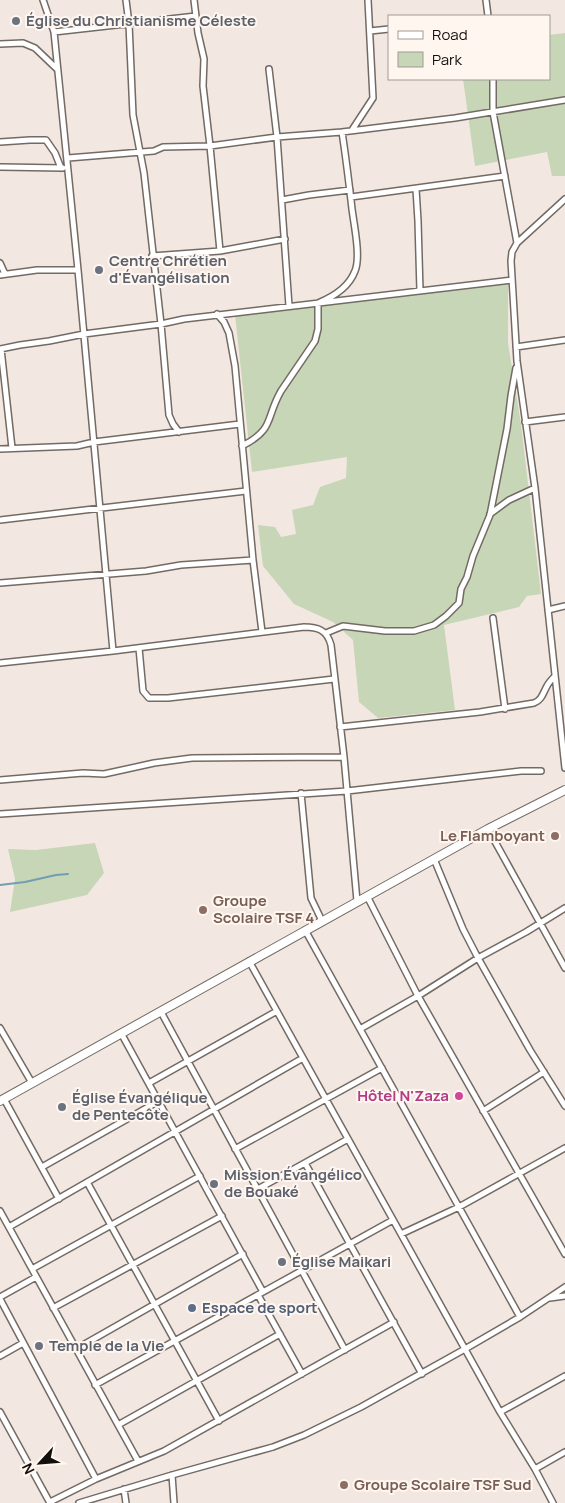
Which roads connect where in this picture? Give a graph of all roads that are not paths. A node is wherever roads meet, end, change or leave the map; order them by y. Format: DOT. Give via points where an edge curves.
graph roads {
  1 [pos="43,0"];
  2 [pos="126,0"];
  3 [pos="194,0"];
  4 [pos="368,0"];
  5 [pos="486,0"];
  6 [pos="488,15"];
  7 [pos="196,16"];
  8 [pos="129,24"];
  9 [pos="388,29"];
  10 [pos="370,30"];
  11 [pos="54,32"];
  12 [pos="0,44"];
  13 [pos="58,69"];
  14 [pos="269,69"];
  15 [pos="493,80"];
  16 [pos="565,100"];
  17 [pos="493,112"];
  18 [pos="352,130"];
  19 [pos="342,132"];
  20 [pos="277,137"];
  21 [pos="0,142"];
  22 [pos="210,146"];
  23 [pos="140,152"];
  24 [pos="68,158"];
  25 [pos="0,167"];
  26 [pos="61,168"];
  27 [pos="69,168"];
  28 [pos="505,176"];
  29 [pos="416,188"];
  30 [pos="350,190"];
  31 [pos="350,197"];
  32 [pos="565,199"];
  33 [pos="282,200"];
  34 [pos="285,240"];
  35 [pos="517,243"];
  36 [pos="220,250"];
  37 [pos="152,256"];
  38 [pos="0,263"];
  39 [pos="78,270"];
  40 [pos="2,275"];
  41 [pos="512,280"];
  42 [pos="420,291"];
  43 [pos="318,303"];
  44 [pos="290,306"];
  45 [pos="217,314"];
  46 [pos="161,324"];
  47 [pos="84,334"];
  48 [pos="565,340"];
  49 [pos="516,347"];
  50 [pos="0,349"];
  51 [pos="517,361"];
  52 [pos="565,417"];
  53 [pos="525,422"];
  54 [pos="240,424"];
  55 [pos="179,432"];
  56 [pos="94,442"];
  57 [pos="242,446"];
  58 [pos="12,448"];
  59 [pos="0,449"];
  60 [pos="535,488"];
  61 [pos="246,491"];
  62 [pos="101,508"];
  63 [pos="490,514"];
  64 [pos="0,520"];
  65 [pos="253,560"];
  66 [pos="105,574"];
  67 [pos="0,582"];
  68 [pos="565,606"];
  69 [pos="548,610"];
  70 [pos="493,618"];
  71 [pos="262,632"];
  72 [pos="326,633"];
  73 [pos="139,648"];
  74 [pos="113,651"];
  75 [pos="0,663"];
  76 [pos="556,676"];
  77 [pos="334,679"];
  78 [pos="505,708"];
  79 [pos="340,727"];
  80 [pos="344,757"];
  81 [pos="565,768"];
  82 [pos="541,771"];
  83 [pos="0,780"];
  84 [pos="347,791"];
  85 [pos="301,794"];
  86 [pos="564,794"];
  87 [pos="0,814"];
  88 [pos="488,829"];
  89 [pos="434,859"];
  90 [pos="367,896"];
  91 [pos="357,902"];
  92 [pos="565,908"];
  93 [pos="322,921"];
  94 [pos="540,923"];
  95 [pos="305,930"];
  96 [pos="478,958"];
  97 [pos="250,961"];
  98 [pos="565,968"];
  99 [pos="418,996"];
  100 [pos="277,1011"];
  101 [pos="161,1012"];
  102 [pos="0,1028"];
  103 [pos="360,1029"];
  104 [pos="121,1033"];
  105 [pos="2,1036"];
  106 [pos="303,1058"];
  107 [pos="188,1061"];
  108 [pos="382,1068"];
  109 [pos="544,1072"];
  110 [pos="32,1083"];
  111 [pos="149,1083"];
  112 [pos="326,1099"];
  113 [pos="2,1100"];
  114 [pos="159,1102"];
  115 [pos="565,1106"];
  116 [pos="214,1109"];
  117 [pos="483,1111"];
  118 [pos="175,1132"];
  119 [pos="348,1139"];
  120 [pos="565,1148"];
  121 [pos="236,1149"];
  122 [pos="305,1163"];
  123 [pos="42,1167"];
  124 [pos="518,1174"];
  125 [pos="200,1176"];
  126 [pos="87,1182"];
  127 [pos="258,1189"];
  128 [pos="58,1198"];
  129 [pos="459,1207"];
  130 [pos="0,1211"];
  131 [pos="222,1216"];
  132 [pos="393,1220"];
  133 [pos="110,1226"];
  134 [pos="9,1227"];
  135 [pos="401,1234"];
  136 [pos="350,1244"];
  137 [pos="242,1254"];
  138 [pos="565,1254"];
  139 [pos="132,1265"];
  140 [pos="32,1269"];
  141 [pos="302,1270"];
  142 [pos="36,1277"];
  143 [pos="565,1287"];
  144 [pos="260,1293"];
  145 [pos="565,1296"];
  146 [pos="0,1298"];
  147 [pos="550,1298"];
  148 [pos="154,1304"];
  149 [pos="53,1308"];
  150 [pos="520,1317"];
  151 [pos="394,1322"];
  152 [pos="280,1334"];
  153 [pos="174,1341"];
  154 [pos="23,1343"];
  155 [pos="76,1349"];
  156 [pos="345,1350"];
  157 [pos="465,1350"];
  158 [pos="0,1356"];
  159 [pos="302,1374"];
  160 [pos="422,1374"];
  161 [pos="565,1376"];
  162 [pos="197,1381"];
  163 [pos="95,1384"];
  164 [pos="0,1412"];
  165 [pos="500,1412"];
  166 [pos="219,1421"];
  167 [pos="118,1425"];
  168 [pos="565,1452"];
  169 [pos="138,1461"];
  170 [pos="535,1469"];
  171 [pos="172,1475"];
  172 [pos="96,1479"];
  173 [pos="124,1489"];
  174 [pos="50,1503"];
  175 [pos="79,1503"];
  176 [pos="126,1503"];
  177 [pos="174,1503"];
  178 [pos="553,1503"];
  1 -- 11 [label="street"];
  2 -- 8 [label="street"];
  3 -- 7 [label="street"];
  4 -- 10 [label="street"];
  5 -- 6 [label="street"];
  7 -- 8 [label="street"];
  7 -- 22 [label="street" via="204,59 203,86"];
  8 -- 11 [label="street"];
  8 -- 23 [label="street" via="133,115"];
  9 -- 10 [label="street"];
  10 -- 18 [label="street" via="373,98"];
  11 -- 13 [label="street"];
  12 -- 13 [label="street" via="23,43 35,48"];
  13 -- 24 [label="street"];
  14 -- 20 [label="street"];
  15 -- 17 [label="street"];
  16 -- 17 [label="street"];
  17 -- 18 [label="street"];
  17 -- 28 [label="street"];
  18 -- 19 [label="street"];
  19 -- 20 [label="street"];
  19 -- 30 [label="street"];
  20 -- 22 [label="street"];
  20 -- 33 [label="street"];
  21 -- 26 [label="street" via="46,140 56,153"];
  22 -- 23 [label="street" via="163,147"];
  22 -- 36 [label="street"];
  23 -- 24 [label="street"];
  23 -- 37 [label="street"];
  24 -- 27 [label="street"];
  25 -- 26 [label="street"];
  26 -- 27 [label="street"];
  27 -- 39 [label="street"];
  28 -- 29 [label="street"];
  28 -- 35 [label="street"];
  29 -- 31 [label="street"];
  29 -- 42 [label="street"];
  30 -- 31 [label="street"];
  30 -- 33 [label="street"];
  31 -- 43 [label="street" via="356,239 355,271 343,289"];
  32 -- 35 [label="street"];
  33 -- 34 [label="street"];
  34 -- 36 [label="street"];
  34 -- 44 [label="street"];
  35 -- 41 [label="street" via="512,252"];
  36 -- 37 [label="street"];
  37 -- 46 [label="street"];
  38 -- 40 [label="street"];
  39 -- 40 [label="street" via="37,270"];
  39 -- 47 [label="street"];
  41 -- 42 [label="street"];
  41 -- 49 [label="street"];
  42 -- 43 [label="street"];
  43 -- 44 [label="street"];
  43 -- 57 [label="street" via="316,341 281,391 263,432"];
  44 -- 45 [label="street"];
  45 -- 46 [label="street"];
  45 -- 54 [label="street" via="229,333"];
  46 -- 47 [label="street"];
  46 -- 55 [label="street" via="169,415"];
  47 -- 50 [label="street"];
  47 -- 56 [label="street"];
  48 -- 49 [label="street"];
  49 -- 51 [label="street"];
  50 -- 58 [label="street"];
  51 -- 53 [label="street"];
  51 -- 63 [label="street"];
  52 -- 53 [label="street"];
  53 -- 60 [label="street"];
  54 -- 55 [label="street"];
  54 -- 57 [label="street"];
  55 -- 56 [label="street"];
  56 -- 58 [label="street" via="77,446"];
  56 -- 62 [label="street"];
  57 -- 61 [label="street"];
  58 -- 59 [label="street"];
  60 -- 63 [label="street" via="509,500"];
  60 -- 69 [label="street"];
  61 -- 62 [label="street"];
  61 -- 65 [label="street"];
  62 -- 64 [label="street"];
  62 -- 66 [label="street"];
  63 -- 72 [label="street" via="461,589 459,603 434,625 414,631 343,626"];
  65 -- 66 [label="street"];
  65 -- 71 [label="street"];
  66 -- 67 [label="street"];
  66 -- 74 [label="street"];
  68 -- 69 [label="street"];
  69 -- 76 [label="street"];
  70 -- 78 [label="street"];
  71 -- 72 [label="street" via="313,627"];
  71 -- 73 [label="street"];
  72 -- 77 [label="street" via="331,645"];
  73 -- 74 [label="street"];
  73 -- 77 [label="street" via="143,691 149,698"];
  74 -- 75 [label="street"];
  76 -- 78 [label="street" via="548,683 538,702"];
  76 -- 81 [label="street"];
  77 -- 79 [label="street"];
  78 -- 79 [label="street"];
  79 -- 80 [label="street"];
  80 -- 83 [label="street" via="192,758 104,774"];
  80 -- 84 [label="street"];
  82 -- 84 [label="street"];
  84 -- 85 [label="street"];
  84 -- 91 [label="street"];
  85 -- 87 [label="street"];
  85 -- 93 [label="street" via="311,898"];
  86 -- 88 [label="street"];
  88 -- 89 [label="street"];
  88 -- 94 [label="street"];
  89 -- 90 [label="street"];
  89 -- 96 [label="street"];
  90 -- 91 [label="street"];
  90 -- 99 [label="street"];
  91 -- 93 [label="street"];
  92 -- 94 [label="street"];
  93 -- 95 [label="street"];
  94 -- 96 [label="street"];
  94 -- 98 [label="street"];
  95 -- 97 [label="street"];
  95 -- 103 [label="street"];
  96 -- 99 [label="street"];
  96 -- 109 [label="street"];
  97 -- 100 [label="street"];
  97 -- 101 [label="street"];
  99 -- 103 [label="street"];
  99 -- 117 [label="street"];
  100 -- 106 [label="street"];
  100 -- 107 [label="street"];
  101 -- 104 [label="street"];
  101 -- 107 [label="street"];
  102 -- 105 [label="street"];
  103 -- 108 [label="street"];
  104 -- 110 [label="street"];
  104 -- 111 [label="street"];
  105 -- 110 [label="street"];
  106 -- 112 [label="street"];
  106 -- 116 [label="street"];
  107 -- 111 [label="street"];
  107 -- 116 [label="street"];
  108 -- 112 [label="street"];
  108 -- 129 [label="street"];
  109 -- 115 [label="street"];
  109 -- 117 [label="street"];
  110 -- 113 [label="street"];
  111 -- 114 [label="street"];
  112 -- 119 [label="street"];
  112 -- 121 [label="street"];
  113 -- 123 [label="street"];
  114 -- 118 [label="street"];
  114 -- 123 [label="street"];
  116 -- 118 [label="street"];
  116 -- 121 [label="street"];
  117 -- 124 [label="street"];
  118 -- 125 [label="street"];
  118 -- 126 [label="street"];
  119 -- 122 [label="street"];
  119 -- 132 [label="street"];
  120 -- 124 [label="street"];
  121 -- 127 [label="street"];
  122 -- 127 [label="street"];
  122 -- 136 [label="street"];
  123 -- 128 [label="street"];
  124 -- 129 [label="street"];
  124 -- 138 [label="street"];
  125 -- 131 [label="street"];
  125 -- 133 [label="street"];
  126 -- 128 [label="street"];
  126 -- 133 [label="street"];
  127 -- 141 [label="street"];
  128 -- 134 [label="street"];
  129 -- 135 [label="street"];
  129 -- 150 [label="street"];
  130 -- 134 [label="street"];
  131 -- 137 [label="street"];
  131 -- 139 [label="street"];
  132 -- 135 [label="street"];
  132 -- 136 [label="street"];
  133 -- 139 [label="street"];
  133 -- 140 [label="street"];
  134 -- 140 [label="street"];
  135 -- 157 [label="street"];
  136 -- 141 [label="street"];
  136 -- 151 [label="street"];
  137 -- 144 [label="street"];
  137 -- 148 [label="street"];
  139 -- 148 [label="street"];
  139 -- 149 [label="street"];
  140 -- 142 [label="street"];
  141 -- 144 [label="street"];
  141 -- 156 [label="street"];
  142 -- 146 [label="street"];
  142 -- 149 [label="street"];
  143 -- 147 [label="street"];
  144 -- 152 [label="street"];
  144 -- 153 [label="street"];
  145 -- 147 [label="street"];
  146 -- 154 [label="street"];
  147 -- 150 [label="street"];
  148 -- 153 [label="street"];
  148 -- 155 [label="street"];
  149 -- 155 [label="street"];
  150 -- 157 [label="street"];
  151 -- 156 [label="street"];
  151 -- 160 [label="street"];
  152 -- 159 [label="street"];
  152 -- 162 [label="street"];
  153 -- 162 [label="street"];
  153 -- 163 [label="street"];
  154 -- 158 [label="street"];
  154 -- 172 [label="street"];
  155 -- 163 [label="street"];
  156 -- 159 [label="street"];
  157 -- 160 [label="street"];
  157 -- 165 [label="street"];
  159 -- 166 [label="street"];
  160 -- 171 [label="street" via="304,1435"];
  161 -- 165 [label="street"];
  162 -- 166 [label="street"];
  162 -- 167 [label="street"];
  163 -- 167 [label="street"];
  164 -- 174 [label="street"];
  165 -- 170 [label="street"];
  166 -- 169 [label="street"];
  167 -- 169 [label="street"];
  168 -- 170 [label="street"];
  169 -- 172 [label="street"];
  170 -- 178 [label="street"];
  171 -- 173 [label="street"];
  171 -- 177 [label="street"];
  172 -- 174 [label="street"];
  173 -- 175 [label="street"];
  173 -- 176 [label="street"];
}
